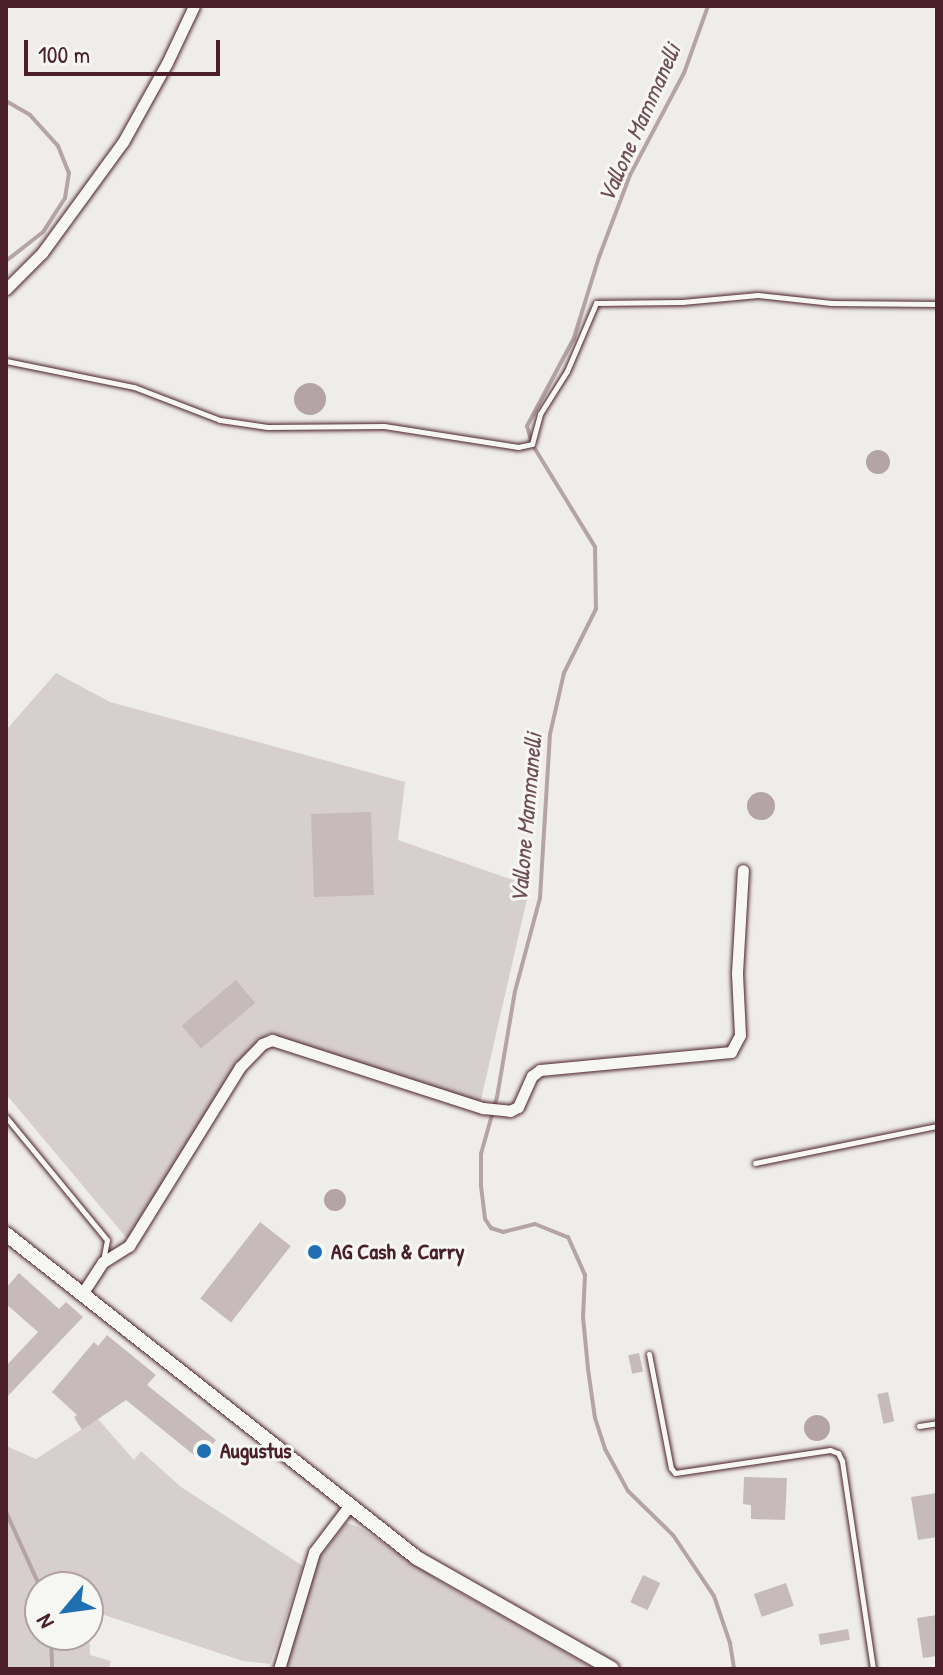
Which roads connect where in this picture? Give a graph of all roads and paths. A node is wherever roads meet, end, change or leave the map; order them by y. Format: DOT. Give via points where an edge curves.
graph roads {
  1 [pos="194,6"];
  2 [pos="6,289"];
  3 [pos="937,304"];
  4 [pos="6,361"];
  5 [pos="743,870"];
  6 [pos="6,1117"];
  7 [pos="937,1126"];
  8 [pos="755,1163"];
  9 [pos="6,1234"];
  10 [pos="103,1262"];
  11 [pos="82,1294"];
  12 [pos="649,1354"];
  13 [pos="937,1423"];
  14 [pos="919,1426"];
  15 [pos="349,1506"];
  16 [pos="279,1669"];
  17 [pos="612,1669"];
  18 [pos="873,1669"];
  1 -- 2 [label="street" via="123,142 42,253"];
  3 -- 4 [label="lane" via="832,303 758,295 596,303 567,371 540,414 532,444 518,447 384,426 267,427 220,420 134,387"];
  5 -- 10 [label="street" via="737,973 740,1035 731,1052 540,1070 518,1107 502,1111 272,1040 240,1067 129,1246"];
  6 -- 10 [label="lane" via="107,1240"];
  7 -- 8 [label="lane"];
  9 -- 11 [label="main road"];
  10 -- 11 [label="street"];
  11 -- 15 [label="main road"];
  12 -- 18 [label="lane" via="675,1473 838,1453"];
  13 -- 14 [label="lane"];
  15 -- 16 [label="street" via="314,1552"];
  15 -- 17 [label="main road" via="417,1558"];
}
